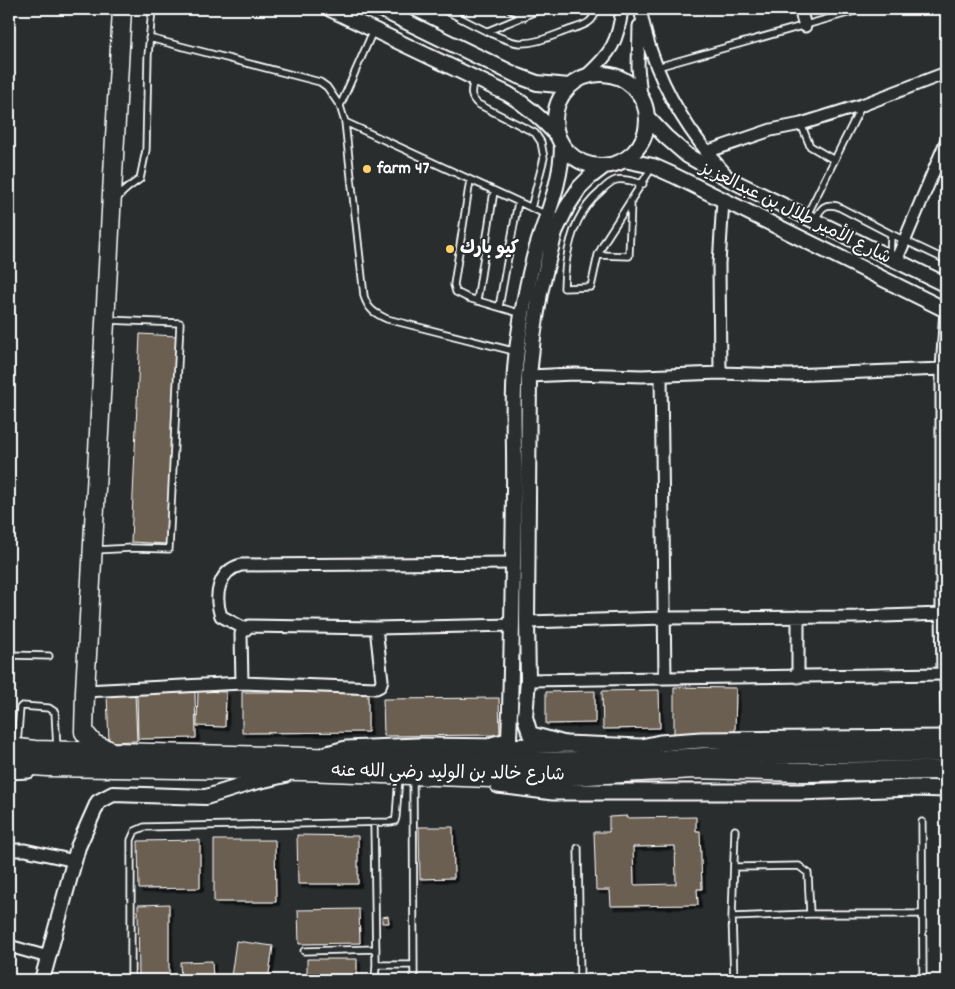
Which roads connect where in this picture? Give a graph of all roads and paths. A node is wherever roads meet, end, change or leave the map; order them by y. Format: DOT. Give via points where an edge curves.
graph roads {
  1 [pos="122,9"];
  2 [pos="152,9"];
  3 [pos="330,9"];
  4 [pos="380,9"];
  5 [pos="442,9"];
  6 [pos="510,9"];
  7 [pos="541,9"];
  8 [pos="596,9"];
  9 [pos="622,9"];
  10 [pos="640,9"];
  11 [pos="800,9"];
  12 [pos="862,9"];
  13 [pos="525,17"];
  14 [pos="805,26"];
  15 [pos="374,29"];
  16 [pos="488,31"];
  17 [pos="149,38"];
  18 [pos="657,67"];
  19 [pos="946,73"];
  20 [pos="587,75"];
  21 [pos="474,78"];
  22 [pos="570,86"];
  23 [pos="641,96"];
  24 [pos="862,105"];
  25 [pos="340,106"];
  26 [pos="647,117"];
  27 [pos="346,122"];
  28 [pos="801,124"];
  29 [pos="559,139"];
  30 [pos="946,142"];
  31 [pos="706,152"];
  32 [pos="624,160"];
  33 [pos="834,160"];
  34 [pos="653,166"];
  35 [pos="604,167"];
  36 [pos="470,180"];
  37 [pos="731,180"];
  38 [pos="643,184"];
  39 [pos="494,191"];
  40 [pos="723,200"];
  41 [pos="518,202"];
  42 [pos="631,202"];
  43 [pos="531,208"];
  44 [pos="547,215"];
  45 [pos="810,219"];
  46 [pos="110,229"];
  47 [pos="891,234"];
  48 [pos="905,240"];
  49 [pos="598,255"];
  50 [pos="893,259"];
  51 [pos="946,260"];
  52 [pos="946,285"];
  53 [pos="477,301"];
  54 [pos="500,307"];
  55 [pos="946,310"];
  56 [pos="523,314"];
  57 [pos="105,320"];
  58 [pos="517,352"];
  59 [pos="942,369"];
  60 [pos="720,373"];
  61 [pos="529,376"];
  62 [pos="661,376"];
  63 [pos="92,550"];
  64 [pos="514,563"];
  65 [pos="944,614"];
  66 [pos="798,617"];
  67 [pos="665,618"];
  68 [pos="527,622"];
  69 [pos="513,625"];
  70 [pos="376,628"];
  71 [pos="245,629"];
  72 [pos="9,656"];
  73 [pos="49,656"];
  74 [pos="944,674"];
  75 [pos="798,676"];
  76 [pos="664,678"];
  77 [pos="528,680"];
  78 [pos="242,684"];
  79 [pos="84,690"];
  80 [pos="946,743"];
  81 [pos="566,744"];
  82 [pos="484,746"];
  83 [pos="13,747"];
  84 [pos="57,751"];
  85 [pos="112,752"];
  86 [pos="315,757"];
  87 [pos="9,764"];
  88 [pos="44,767"];
  89 [pos="946,770"];
  90 [pos="303,771"];
  91 [pos="9,773"];
  92 [pos="410,775"];
  93 [pos="946,789"];
  94 [pos="922,822"];
  95 [pos="374,823"];
  96 [pos="735,830"];
  97 [pos="578,848"];
  98 [pos="9,850"];
  99 [pos="74,861"];
  100 [pos="734,867"];
  101 [pos="810,914"];
  102 [pos="922,914"];
  103 [pos="732,917"];
  104 [pos="9,946"];
  105 [pos="376,949"];
  106 [pos="304,951"];
  107 [pos="48,957"];
  108 [pos="376,965"];
  109 [pos="414,965"];
  110 [pos="42,980"];
  111 [pos="131,980"];
  112 [pos="375,980"];
  113 [pos="414,980"];
  114 [pos="580,980"];
  115 [pos="734,980"];
  116 [pos="923,980"];
  1 -- 46 [label="main road"];
  2 -- 17 [label="lane"];
  3 -- 15 [label="street"];
  4 -- 22 [label="street" via="518,76 536,83"];
  5 -- 16 [label="lane"];
  6 -- 13 [label="lane"];
  7 -- 13 [label="lane"];
  8 -- 16 [label="lane" via="594,18 586,25 531,42 519,43"];
  9 -- 20 [label="street" via="614,46"];
  10 -- 18 [label="street"];
  10 -- 23 [label="street" via="638,67"];
  11 -- 14 [label="street"];
  12 -- 14 [label="lane"];
  13 -- 16 [label="lane"];
  14 -- 18 [label="lane"];
  15 -- 21 [label="street"];
  15 -- 25 [label="lane"];
  17 -- 25 [label="lane" via="320,82 328,87"];
  17 -- 46 [label="lane" via="146,150 142,170 140,179 118,198"];
  18 -- 31 [label="street"];
  19 -- 24 [label="street"];
  20 -- 22 [label="street"];
  20 -- 23 [label="street" via="598,73 618,77"];
  21 -- 29 [label="street" via="524,104"];
  21 -- 43 [label="lane" via="472,99 534,132 541,142 544,158"];
  22 -- 29 [label="street" via="557,103 554,123"];
  23 -- 26 [label="street"];
  24 -- 28 [label="street"];
  24 -- 33 [label="lane"];
  25 -- 27 [label="lane"];
  26 -- 32 [label="street" via="644,138"];
  26 -- 37 [label="street, شارع الأمير طلال بن عبدالعزيز" via="688,156"];
  27 -- 36 [label="lane"];
  27 -- 58 [label="lane" via="364,296 368,306 387,318"];
  28 -- 31 [label="street" via="771,130"];
  28 -- 33 [label="lane" via="810,146"];
  29 -- 35 [label="street" via="574,158"];
  29 -- 44 [label="street" via="559,176"];
  30 -- 48 [label="street"];
  31 -- 37 [label="street"];
  32 -- 34 [label="street, شارع الأمير طلال بن عبدالعزيز"];
  32 -- 35 [label="street"];
  33 -- 45 [label="lane"];
  34 -- 38 [label="lane"];
  34 -- 40 [label="street, شارع الأمير طلال بن عبدالعزيز"];
  35 -- 61 [label="street" via="580,187 567,206 556,232 540,293"];
  36 -- 39 [label="lane"];
  36 -- 53 [label="lane" via="454,285 456,292"];
  37 -- 45 [label="street, شارع الأمير طلال بن عبدالعزيز"];
  38 -- 42 [label="lane"];
  38 -- 49 [label="lane" via="617,180 595,195 583,209 566,255 564,288 591,287"];
  39 -- 41 [label="lane"];
  39 -- 53 [label="lane"];
  40 -- 55 [label="street, شارع الأمير طلال بن عبدالعزيز"];
  40 -- 60 [label="street" via="719,264"];
  41 -- 43 [label="lane"];
  41 -- 54 [label="lane"];
  42 -- 49 [label="lane"];
  42 -- 49 [label="lane" via="629,256"];
  43 -- 44 [label="lane"];
  44 -- 56 [label="street"];
  45 -- 47 [label="lane" via="829,204"];
  45 -- 50 [label="street, شارع الأمير طلال بن عبدالعزيز"];
  46 -- 57 [label="main road"];
  47 -- 48 [label="lane"];
  47 -- 50 [label="lane"];
  48 -- 50 [label="street"];
  48 -- 51 [label="lane"];
  50 -- 52 [label="street, شارع الأمير طلال بن عبدالعزيز"];
  53 -- 54 [label="lane"];
  54 -- 56 [label="lane"];
  55 -- 59 [label="street"];
  56 -- 58 [label="street"];
  57 -- 63 [label="main road"];
  57 -- 63 [label="lane" via="180,323 169,548"];
  58 -- 64 [label="street"];
  59 -- 60 [label="street"];
  59 -- 65 [label="street"];
  60 -- 62 [label="street"];
  61 -- 62 [label="street"];
  61 -- 68 [label="street"];
  62 -- 67 [label="street"];
  63 -- 79 [label="main road"];
  64 -- 69 [label="street"];
  64 -- 71 [label="street" via="241,565 223,576 217,593 217,606 221,616"];
  65 -- 66 [label="street"];
  65 -- 74 [label="street"];
  66 -- 67 [label="street"];
  66 -- 75 [label="street"];
  67 -- 68 [label="street"];
  67 -- 76 [label="street"];
  68 -- 77 [label="street"];
  69 -- 70 [label="street"];
  69 -- 82 [label="street" via="509,740"];
  70 -- 71 [label="street" via="249,626"];
  70 -- 78 [label="street" via="382,680 376,688"];
  71 -- 78 [label="street" via="241,634"];
  72 -- 73 [label="lane"];
  74 -- 75 [label="street"];
  74 -- 80 [label="lane"];
  75 -- 76 [label="street"];
  76 -- 77 [label="street"];
  77 -- 81 [label="street" via="525,717 530,734"];
  78 -- 79 [label="street"];
  79 -- 85 [label="main road" via="84,732 94,744"];
  80 -- 81 [label="main road" via="701,740 641,747"];
  80 -- 86 [label="main road, شارع خالد بن الوليد رضي الله عنه" via="651,760 506,762"];
  81 -- 82 [label="main road"];
  82 -- 86 [label="main road" via="346,749"];
  83 -- 84 [label="main road, شارع خالد بن الوليد رضي الله عنه"];
  83 -- 84 [label="lane" via="20,708 49,708 55,712"];
  84 -- 85 [label="main road, شارع خالد بن الوليد رضي الله عنه"];
  85 -- 86 [label="main road, شارع خالد بن الوليد رضي الله عنه"];
  87 -- 88 [label="main road, شارع خالد بن الوليد رضي الله عنه"];
  88 -- 90 [label="main road, شارع خالد بن الوليد رضي الله عنه"];
  88 -- 91 [label="street"];
  89 -- 92 [label="main road, شارع خالد بن الوليد رضي الله عنه" via="802,772 694,769 518,779"];
  90 -- 92 [label="main road, شارع خالد بن الوليد رضي الله عنه"];
  90 -- 99 [label="street" via="206,797 113,794 98,802"];
  92 -- 93 [label="main road" via="553,792"];
  92 -- 95 [label="lane" via="395,821"];
  92 -- 109 [label="lane"];
  94 -- 102 [label="lane"];
  95 -- 105 [label="lane"];
  95 -- 111 [label="lane" via="144,827 135,831 131,840"];
  96 -- 100 [label="lane"];
  97 -- 114 [label="lane"];
  98 -- 99 [label="street" via="26,850"];
  99 -- 107 [label="street"];
  100 -- 101 [label="lane" via="799,866 808,873"];
  100 -- 103 [label="lane"];
  101 -- 102 [label="lane"];
  101 -- 103 [label="lane"];
  102 -- 116 [label="lane"];
  103 -- 115 [label="lane"];
  104 -- 107 [label="street"];
  105 -- 106 [label="lane"];
  105 -- 108 [label="lane"];
  107 -- 110 [label="street"];
  108 -- 109 [label="lane"];
  108 -- 112 [label="lane"];
  109 -- 113 [label="lane"];
}
